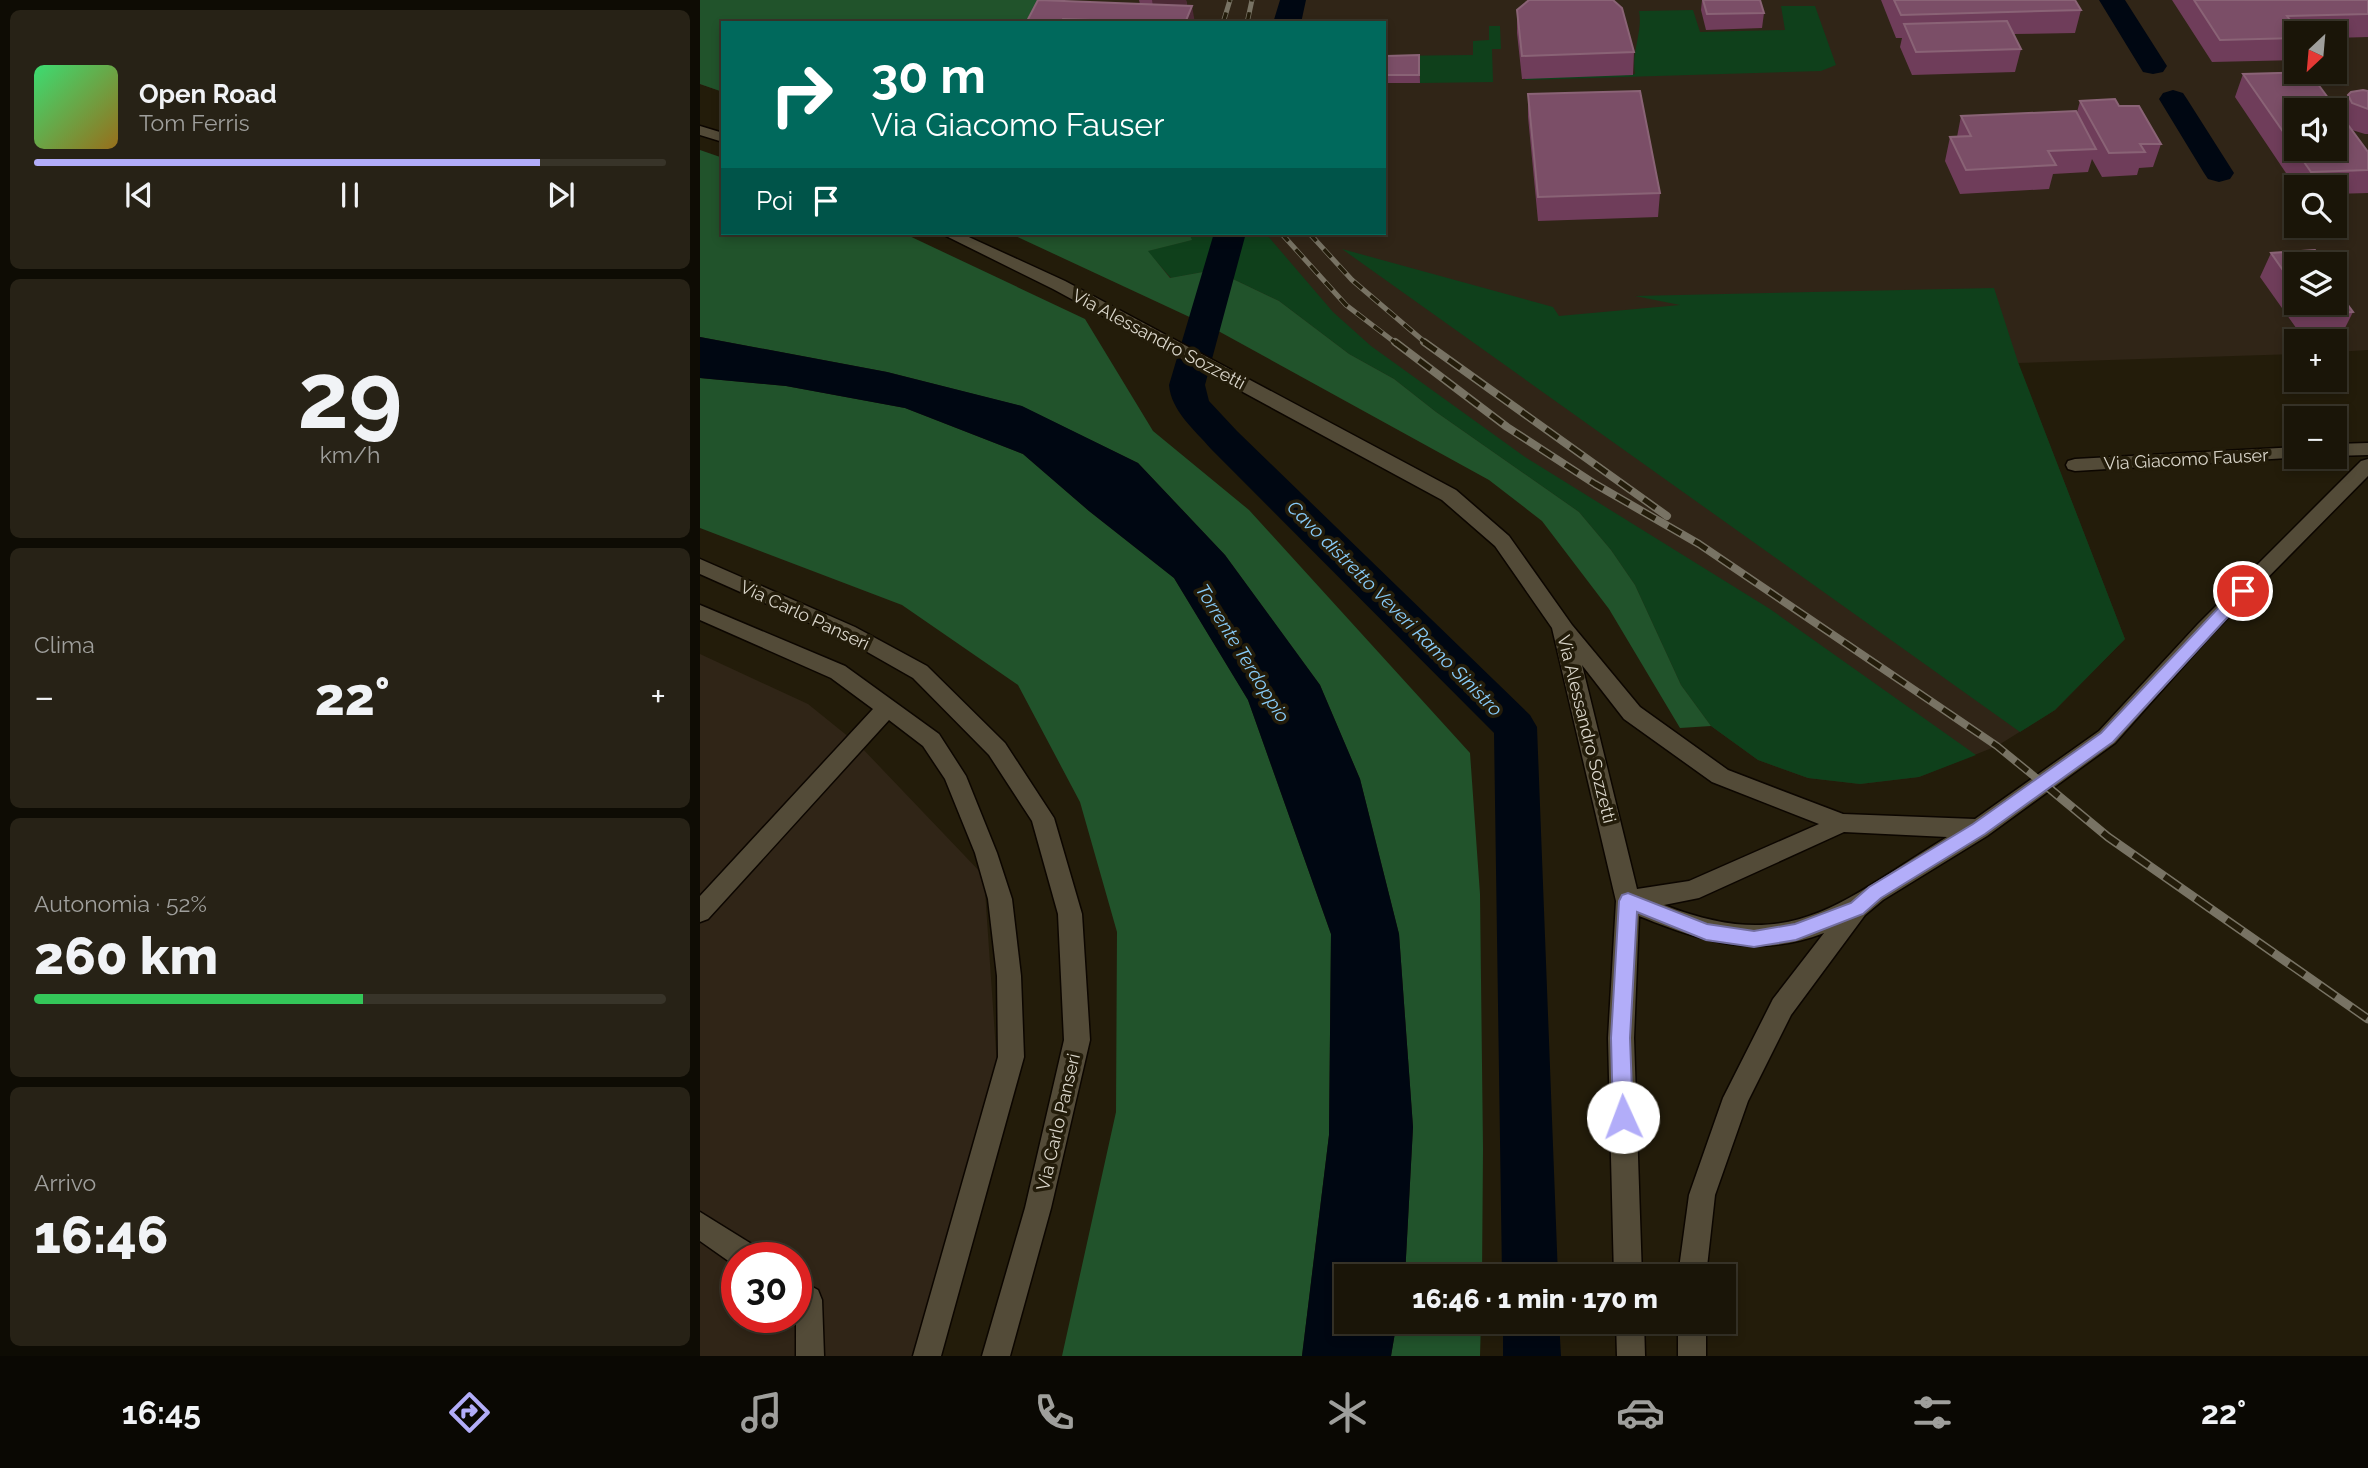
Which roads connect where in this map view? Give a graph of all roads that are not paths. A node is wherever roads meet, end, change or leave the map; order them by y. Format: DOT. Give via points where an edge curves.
graph roads {
  1 [pos="700,130"];
  2 [pos="721,137"];
  3 [pos="952,235"];
  4 [pos="2368,449"];
  5 [pos="2347,450"];
  6 [pos="2284,454"];
  7 [pos="2076,465"];
  8 [pos="2368,466"];
  9 [pos="700,566"];
  10 [pos="700,612"];
  11 [pos="1562,626"];
  12 [pos="887,708"];
  13 [pos="1842,823"];
  14 [pos="1979,829"];
  15 [pos="1628,901"];
  16 [pos="1857,908"];
  17 [pos="700,912"];
  18 [pos="700,1225"];
  19 [pos="725,1242"];
  20 [pos="1628,1264"];
  21 [pos="1693,1264"];
  22 [pos="809,1333"];
  23 [pos="1630,1334"];
  24 [pos="1692,1334"];
  25 [pos="810,1356"];
  26 [pos="927,1356"];
  27 [pos="996,1356"];
  28 [pos="1631,1356"];
  29 [pos="1692,1356"];
  1 -- 2 [label="street"];
  3 -- 11 [label="street, Via Alessandro Sozzetti" via="1059,285 1449,495 1502,541"];
  4 -- 5 [label="street"];
  6 -- 7 [label="street, Via Giacomo Fauser"];
  8 -- 14 [label="street" via="2107,737"];
  9 -- 27 [label="street, Via Carlo Panseri" via="848,632 920,672 997,748 1043,818 1070,914 1077,1040 1038,1208"];
  10 -- 12 [label="street" via="838,672"];
  11 -- 13 [label="street" via="1632,713 1720,776"];
  11 -- 15 [label="street, Via Alessandro Sozzetti"];
  12 -- 17 [label="street"];
  12 -- 26 [label="street" via="931,740 955,776 1000,899 1009,976 1011,1057"];
  13 -- 14 [label="street"];
  13 -- 15 [label="street" via="1692,891"];
  14 -- 16 [label="street"];
  15 -- 16 [label="street" via="1706,932 1754,939 1796,932"];
  15 -- 20 [label="street, Via Alessandro Sozzetti" via="1621,1038"];
  16 -- 21 [label="street" via="1782,1007 1736,1098 1702,1195"];
  18 -- 19 [label="street"];
  22 -- 25 [label="street"];
  23 -- 28 [label="street"];
  24 -- 29 [label="street"];
}
